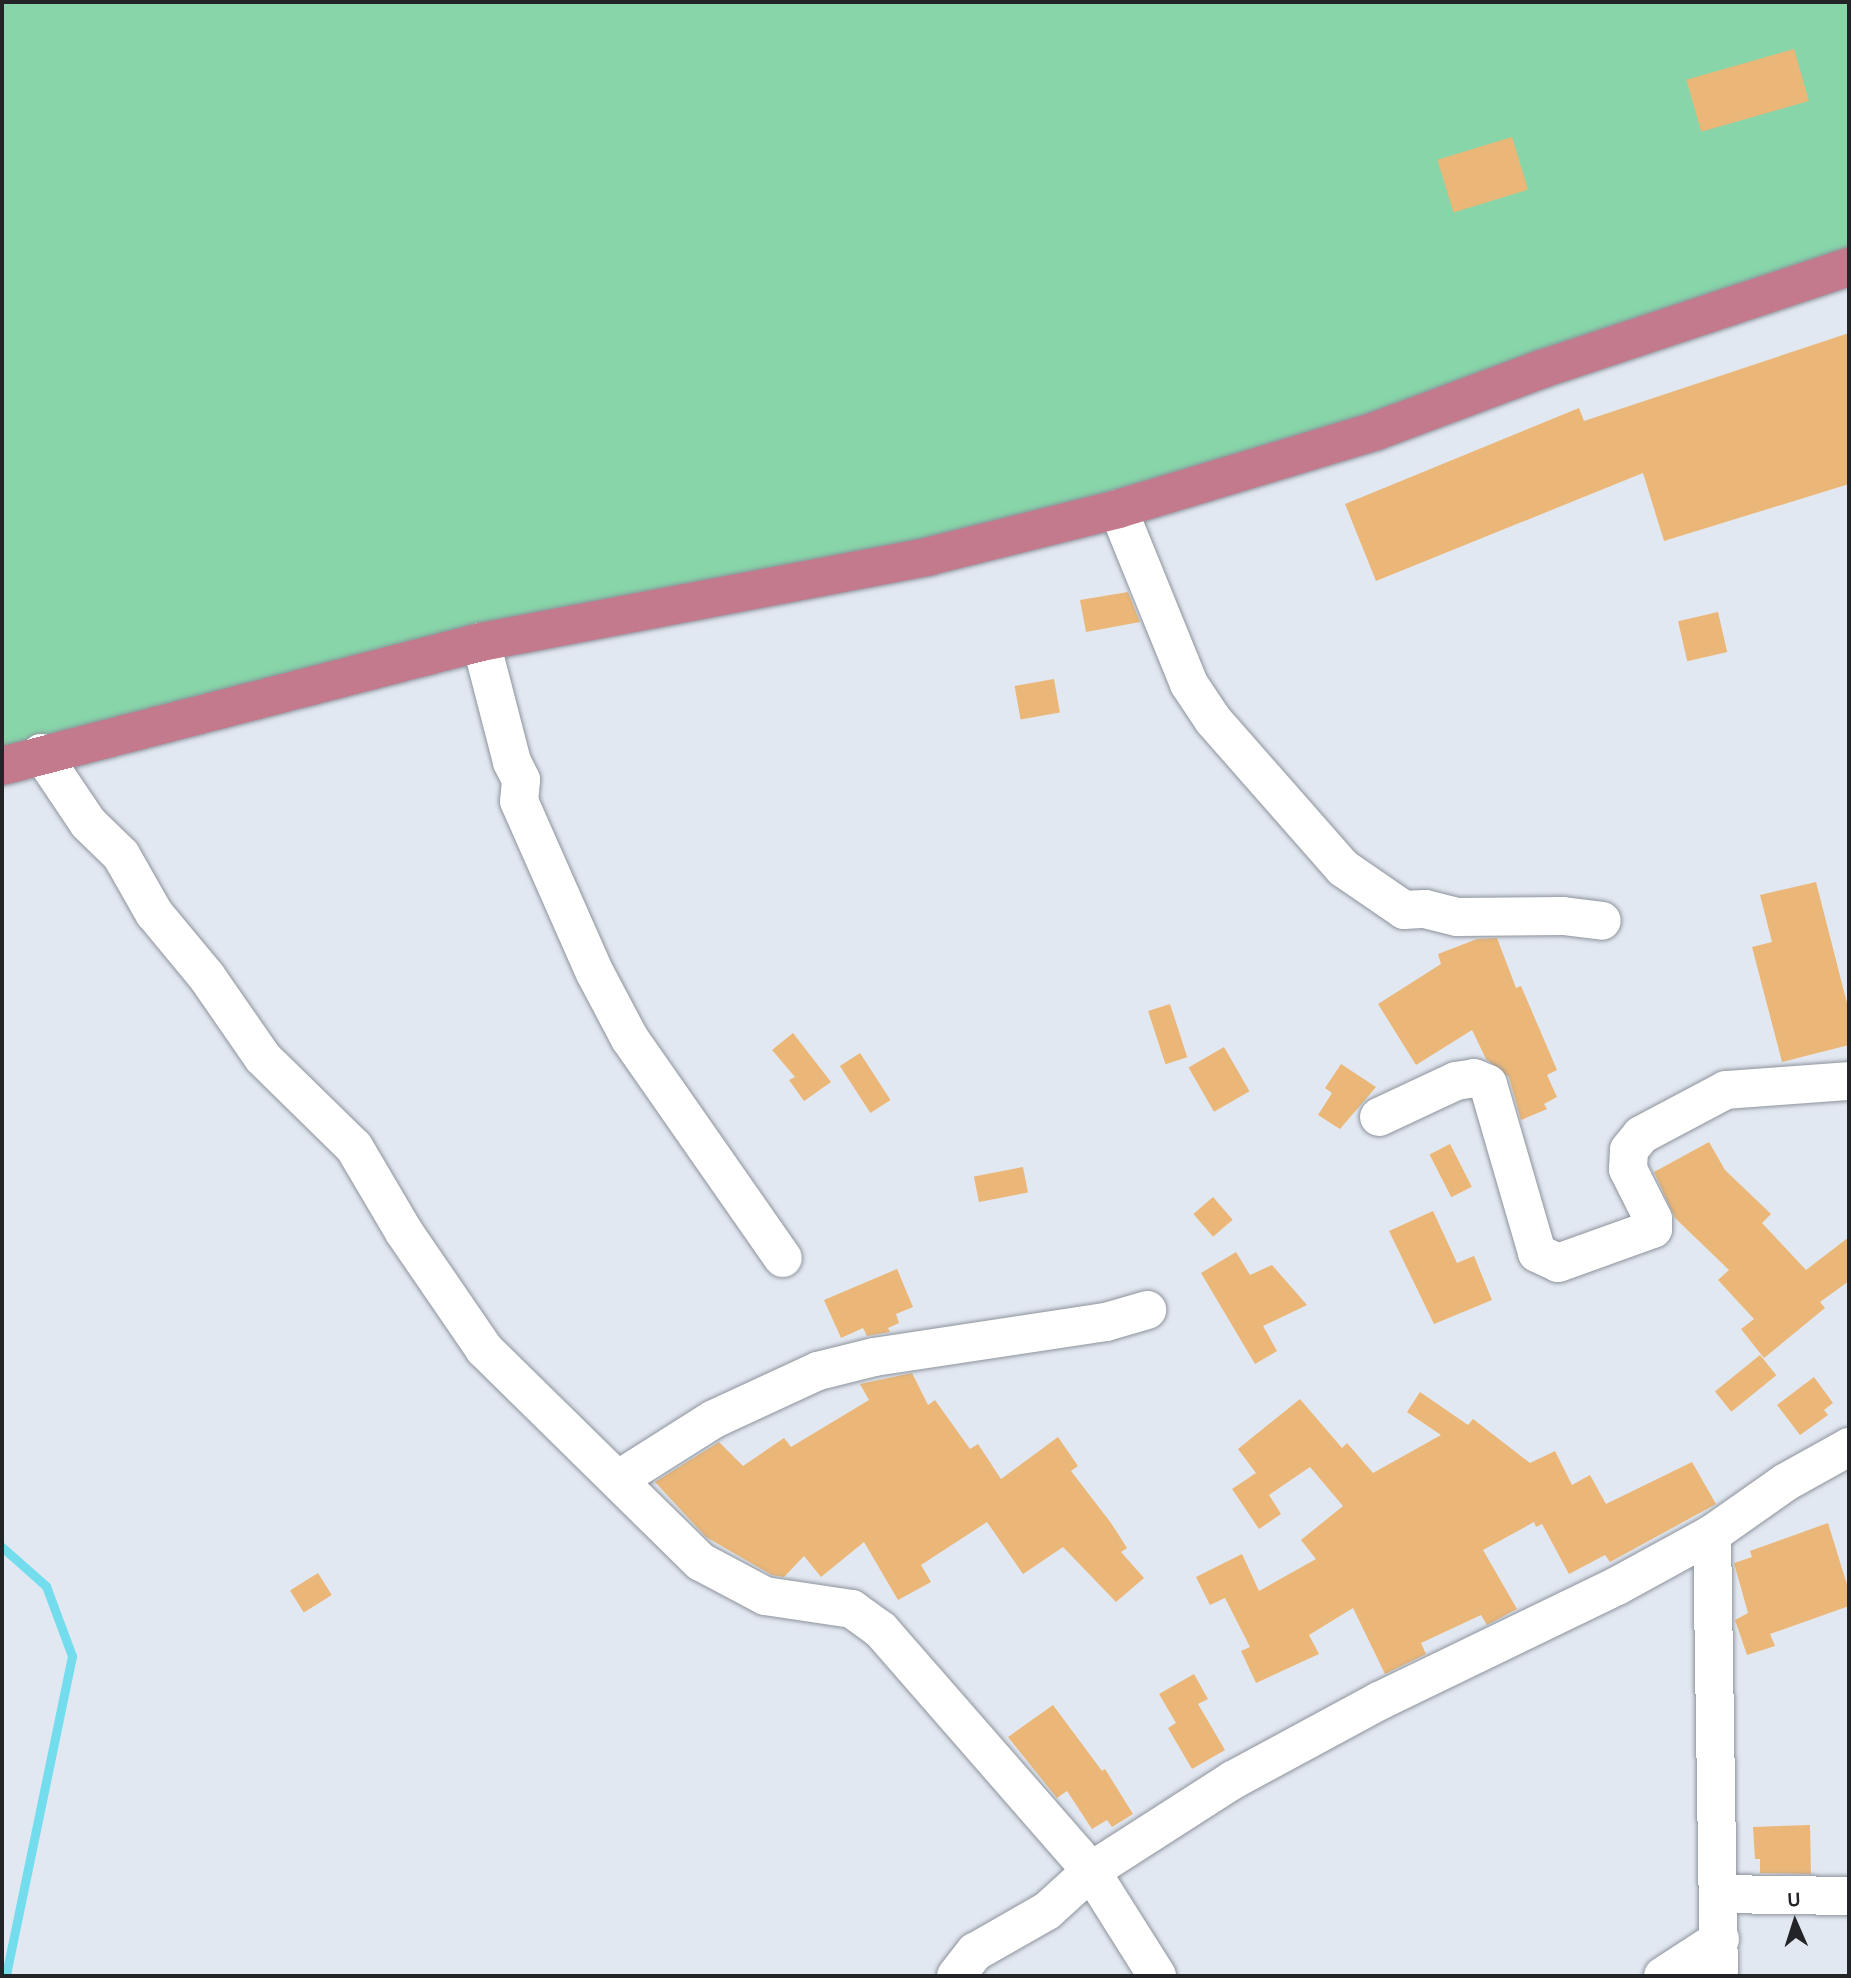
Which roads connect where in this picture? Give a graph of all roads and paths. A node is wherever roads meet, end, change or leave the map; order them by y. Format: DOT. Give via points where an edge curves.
graph roads {
  1 [pos="1849,267"];
  2 [pos="1118,509"];
  3 [pos="481,642"];
  4 [pos="41,753"];
  5 [pos="2,766"];
  6 [pos="1602,921"];
  7 [pos="1849,1082"];
  8 [pos="1379,1117"];
  9 [pos="783,1258"];
  10 [pos="1147,1311"];
  11 [pos="1849,1447"];
  12 [pos="620,1479"];
  13 [pos="1712,1534"];
  14 [pos="1091,1871"];
  15 [pos="1720,1894"];
  16 [pos="1849,1895"];
  17 [pos="1719,1958"];
  18 [pos="956,1976"];
  19 [pos="1157,1976"];
  20 [pos="1662,1976"];
  1 -- 2 [label="highway" via="1542,369 1376,431"];
  2 -- 3 [label="highway" via="930,555"];
  2 -- 6 [label="street" via="1189,684 1213,720 1343,868 1404,910 1425,909 1457,917 1563,916"];
  3 -- 4 [label="highway"];
  3 -- 9 [label="street" via="520,780 519,801 596,974 630,1039"];
  4 -- 5 [label="highway"];
  4 -- 12 [label="street" via="88,823 121,855 154,914 207,976 263,1058 355,1147 404,1232 484,1349"];
  7 -- 8 [label="street" via="1726,1090 1641,1135 1629,1150 1628,1169 1653,1219 1653,1229 1558,1263 1537,1252 1488,1084 1474,1079 1456,1081"];
  10 -- 12 [label="street" via="1106,1322 874,1357 818,1371 714,1419"];
  11 -- 13 [label="street" via="1786,1482"];
  12 -- 14 [label="street" via="701,1562 724,1578 765,1596 852,1609 881,1630"];
  13 -- 14 [label="street" via="1233,1780"];
  13 -- 15 [label="street" via="1714,1799"];
  14 -- 18 [label="street" via="1047,1911 975,1952"];
  14 -- 19 [label="street"];
  15 -- 16 [label="street"];
  15 -- 17 [label="street"];
  17 -- 20 [label="street"];
}
